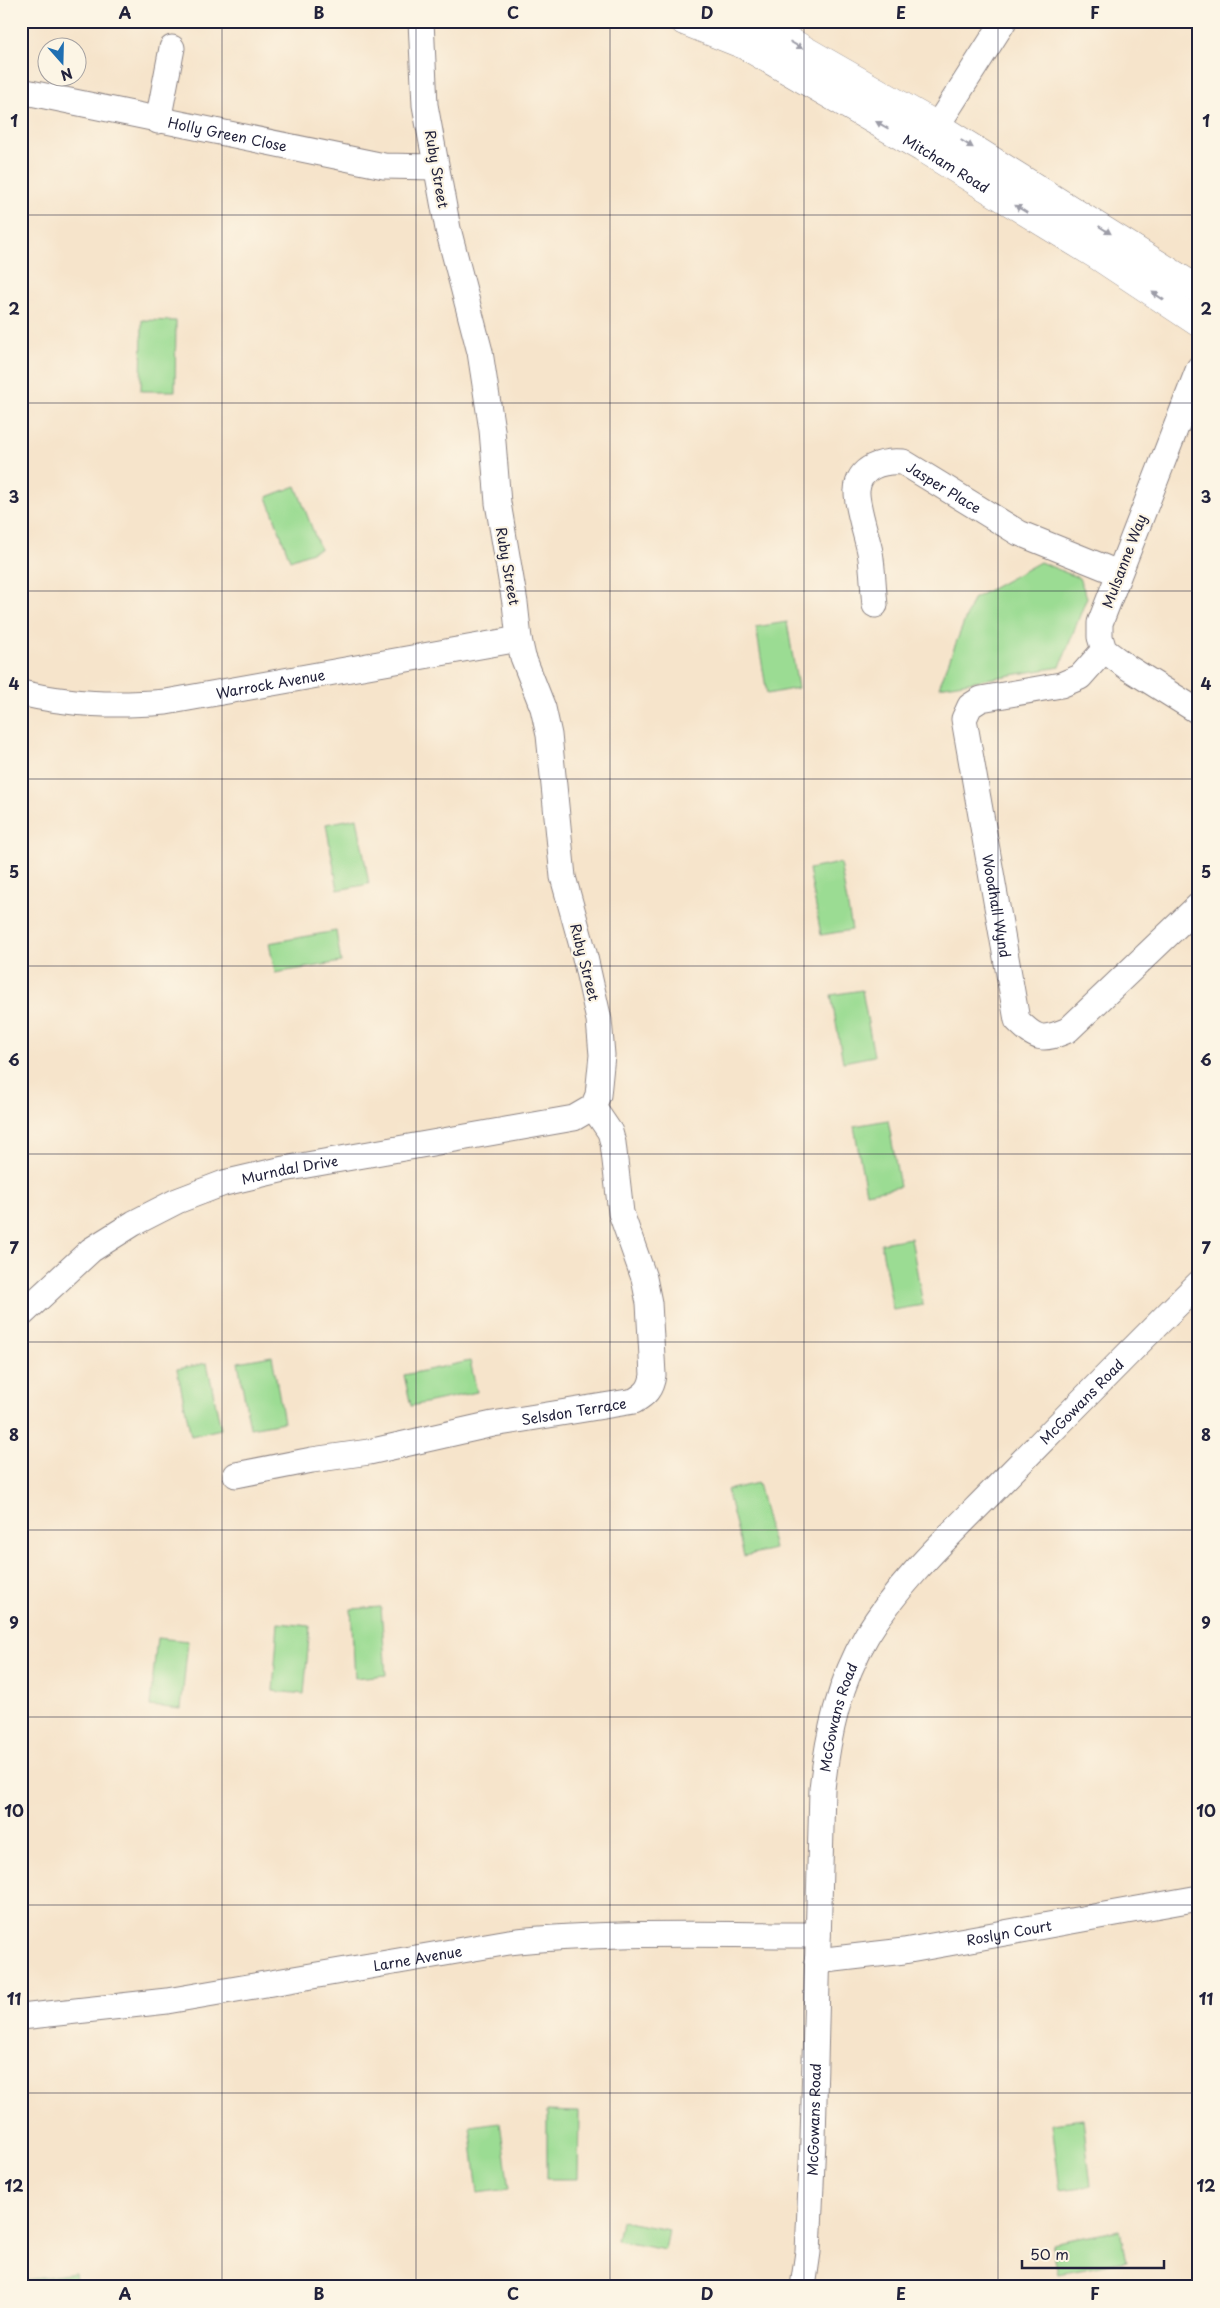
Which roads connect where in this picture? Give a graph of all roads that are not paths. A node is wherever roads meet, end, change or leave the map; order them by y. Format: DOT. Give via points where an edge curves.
graph roads {
  1 [pos="421,21"];
  2 [pos="684,21"];
  3 [pos="1004,21"];
  4 [pos="751,29"];
  5 [pos="172,48"];
  6 [pos="21,91"];
  7 [pos="158,121"];
  8 [pos="937,126"];
  9 [pos="922,148"];
  10 [pos="435,167"];
  11 [pos="1199,290"];
  12 [pos="1199,323"];
  13 [pos="1199,368"];
  14 [pos="1118,573"];
  15 [pos="875,605"];
  16 [pos="519,639"];
  17 [pos="1104,650"];
  18 [pos="21,693"];
  19 [pos="1199,712"];
  20 [pos="1199,905"];
  21 [pos="593,1107"];
  22 [pos="1199,1283"];
  23 [pos="21,1314"];
  24 [pos="236,1475"];
  25 [pos="1199,1898"];
  26 [pos="818,1935"];
  27 [pos="817,1961"];
  28 [pos="21,2018"];
  29 [pos="803,2287"];
  1 -- 10 [label="street, Ruby Street" via="426,105"];
  2 -- 4 [label="main road, Mitcham Road"];
  3 -- 8 [label="street"];
  4 -- 8 [label="main road, Mitcham Road, one-way"];
  9 -- 4 [label="main road, Mitcham Road, one-way"];
  5 -- 7 [label="street"];
  6 -- 7 [label="street, Holly Green Close"];
  7 -- 10 [label="street, Holly Green Close" via="384,166"];
  8 -- 9 [label="main road"];
  8 -- 11 [label="main road, Mitcham Road, one-way"];
  12 -- 9 [label="main road, Mitcham Road, one-way" via="1098,256"];
  10 -- 16 [label="street, Ruby Street" via="484,370 498,503"];
  13 -- 14 [label="street, Mulsanne Way"];
  14 -- 15 [label="street, Jasper Place" via="1019,533 903,462 889,461 875,464 864,474 857,491 871,553"];
  14 -- 17 [label="street, Mulsanne Way" via="1100,623"];
  16 -- 18 [label="street, Warrock Avenue" via="166,702 119,706"];
  16 -- 21 [label="street, Ruby Street" via="549,735 562,877 599,1020 601,1080"];
  17 -- 19 [label="street"];
  17 -- 20 [label="street, Woodhall Wynd" via="1080,677 1061,685 981,699 970,706 964,719 1017,1020 1031,1034 1049,1038 1068,1030"];
  21 -- 23 [label="street, Murndal Drive" via="567,1119 224,1183 177,1201 91,1250"];
  21 -- 24 [label="street, Selsdon Terrace" via="610,1132 621,1213 644,1278 649,1303 653,1375 651,1387 644,1395 634,1401 493,1424 369,1452"];
  22 -- 26 [label="street, McGowans Road" via="970,1515 899,1591 867,1635 835,1709 826,1756"];
  25 -- 27 [label="street, Roslyn Court" via="904,1951"];
  26 -- 27 [label="street, McGowans Road"];
  26 -- 28 [label="street, Larne Avenue" via="635,1934 538,1938 167,2001"];
  27 -- 29 [label="street, McGowans Road" via="813,2140 808,2252"];
}
